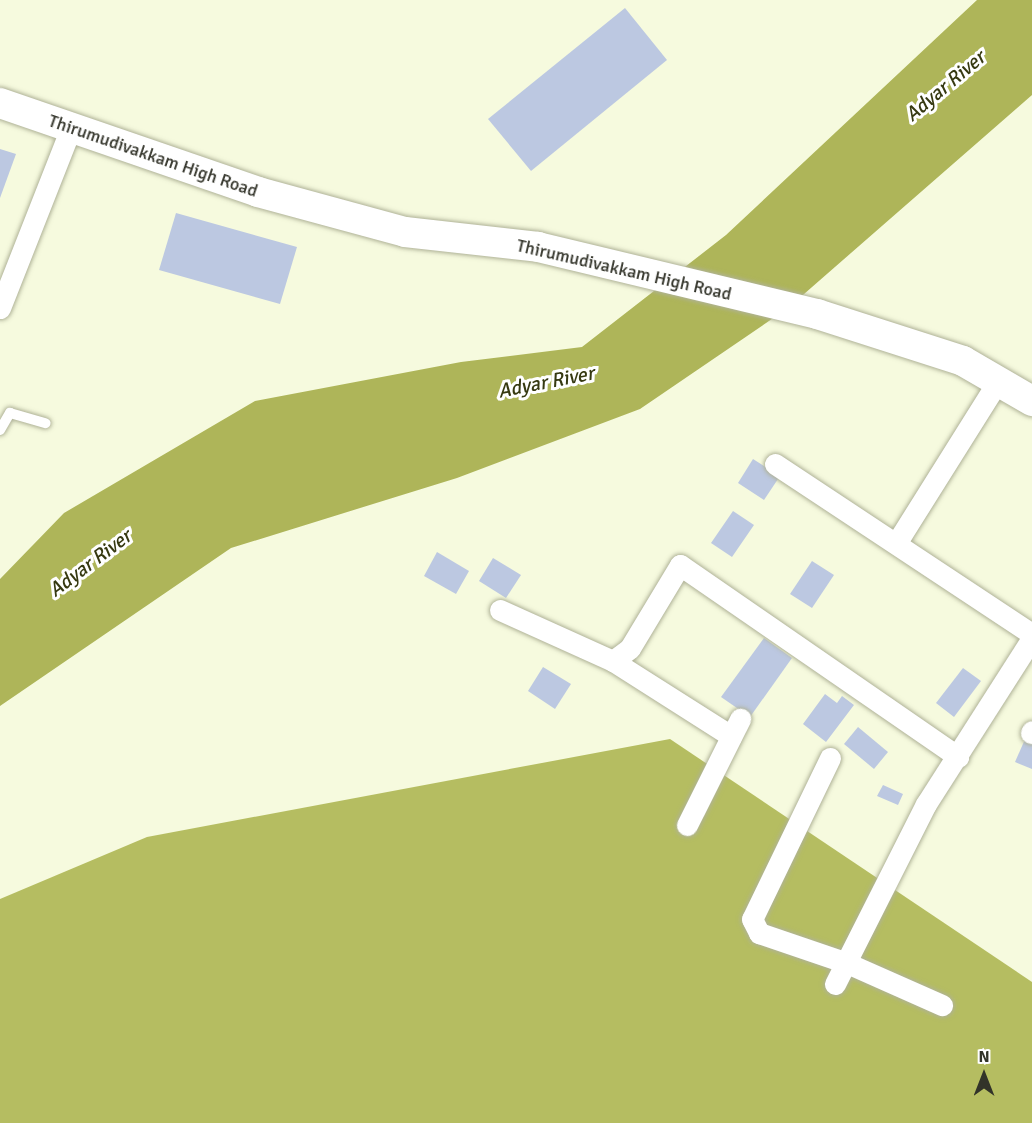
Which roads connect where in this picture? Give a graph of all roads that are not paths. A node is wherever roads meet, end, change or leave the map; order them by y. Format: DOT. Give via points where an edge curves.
graph roads {
  1 [pos="0,103"];
  2 [pos="71,128"];
  3 [pos="0,308"];
  4 [pos="998,381"];
  5 [pos="1032,401"];
  6 [pos="46,423"];
  7 [pos="0,430"];
  8 [pos="776,464"];
  9 [pos="897,542"];
  10 [pos="500,610"];
  11 [pos="1032,636"];
  12 [pos="613,661"];
  13 [pos="958,757"];
  14 [pos="830,759"];
  15 [pos="687,825"];
  16 [pos="847,963"];
  17 [pos="835,984"];
  18 [pos="942,1005"];
  1 -- 2 [label="main road, Thirumudivakkam High Road"];
  2 -- 3 [label="street"];
  2 -- 4 [label="main road, Thirumudivakkam High Road" via="258,192 405,232 538,247 817,314 963,361"];
  4 -- 5 [label="main road, Thirumudivakkam High Road"];
  4 -- 9 [label="street"];
  6 -- 7 [label="lane" via="10,413"];
  8 -- 9 [label="street"];
  9 -- 11 [label="street"];
  10 -- 12 [label="street"];
  11 -- 13 [label="street"];
  12 -- 13 [label="street" via="630,648 680,565"];
  12 -- 15 [label="street" via="735,728"];
  13 -- 16 [label="street" via="926,804"];
  14 -- 16 [label="street" via="752,919 759,933"];
  16 -- 17 [label="street"];
  16 -- 18 [label="street"];
}
